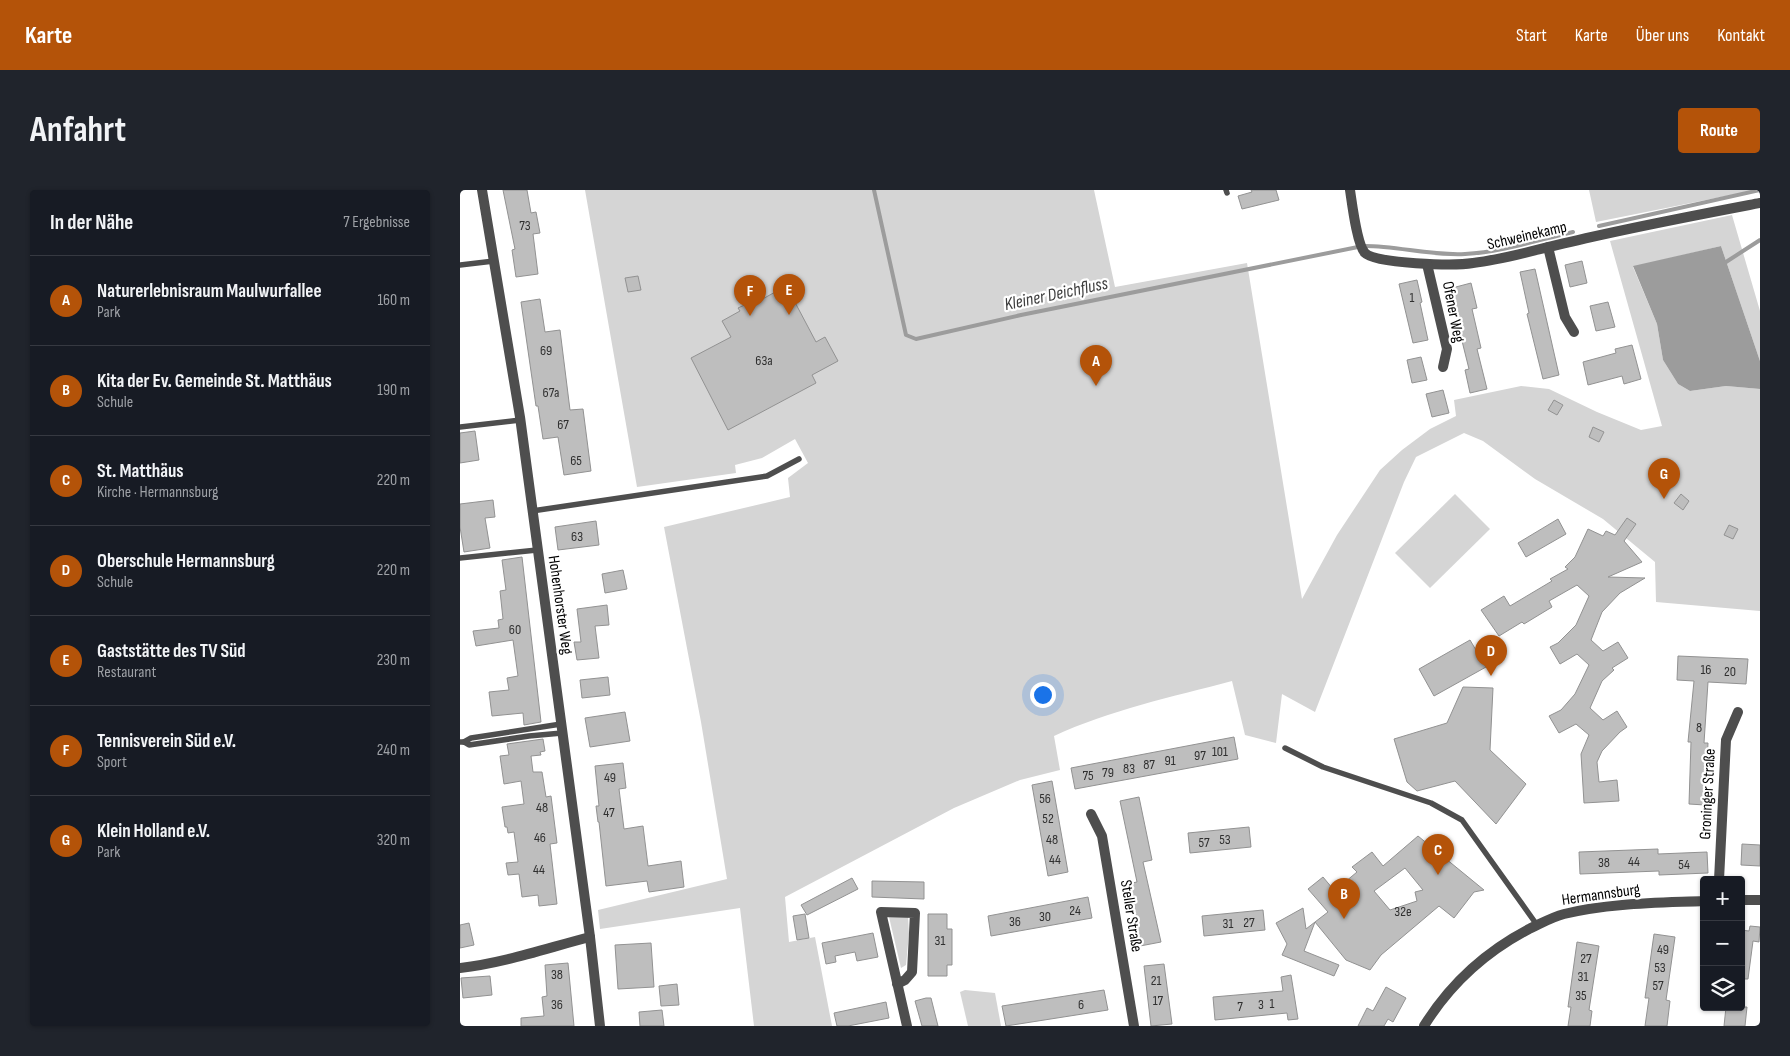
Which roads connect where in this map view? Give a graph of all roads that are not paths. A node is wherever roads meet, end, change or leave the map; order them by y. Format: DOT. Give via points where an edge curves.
graph roads {
  1 [pos="482,190"];
  2 [pos="1350,190"];
  3 [pos="1760,203"];
  4 [pos="1548,247"];
  5 [pos="494,260"];
  6 [pos="1427,264"];
  7 [pos="460,265"];
  8 [pos="1574,332"];
  9 [pos="1443,367"];
  10 [pos="520,420"];
  11 [pos="460,427"];
  12 [pos="798,459"];
  13 [pos="532,511"];
  14 [pos="538,550"];
  15 [pos="460,558"];
  16 [pos="1738,712"];
  17 [pos="561,728"];
  18 [pos="462,742"];
  19 [pos="1285,748"];
  20 [pos="1091,814"];
  21 [pos="1719,876"];
  22 [pos="1745,900"];
  23 [pos="1760,900"];
  24 [pos="1700,901"];
  25 [pos="1537,925"];
  26 [pos="590,937"];
  27 [pos="460,968"];
  28 [pos="897,984"];
  29 [pos="600,1026"];
  30 [pos="907,1026"];
  31 [pos="1134,1026"];
  32 [pos="1424,1026"];
  1 -- 5 [label="street, Hohenhorster Weg"];
  2 -- 6 [label="street, Schweinekamp" via="1365,254 1374,258"];
  3 -- 4 [label="street, Schweinekamp"];
  4 -- 6 [label="street, Schweinekamp" via="1483,262"];
  4 -- 8 [label="street" via="1565,317"];
  5 -- 7 [label="lane"];
  5 -- 10 [label="street, Hohenhorster Weg"];
  6 -- 9 [label="street, Ofener Weg" via="1447,348"];
  10 -- 11 [label="lane"];
  10 -- 13 [label="street, Hohenhorster Weg"];
  12 -- 13 [label="lane" via="767,476"];
  13 -- 14 [label="street, Hohenhorster Weg"];
  14 -- 15 [label="lane"];
  14 -- 17 [label="street, Hohenhorster Weg"];
  16 -- 21 [label="street, Groninger Straße" via="1726,740"];
  17 -- 18 [label="lane" via="469,745"];
  17 -- 26 [label="street, Hohenhorster Weg"];
  19 -- 25 [label="lane" via="1324,767 1431,803 1462,820"];
  20 -- 31 [label="street, Steller Straße" via="1102,836"];
  22 -- 23 [label="street"];
  24 -- 25 [label="street, Hermannsburg" via="1609,907 1563,914"];
  25 -- 32 [label="street, Hermannsburg" via="1499,946 1475,966 1443,998"];
  26 -- 27 [label="street"];
  26 -- 29 [label="street, Hohenhorster Weg"];
  28 -- 28 [label="street" via="912,972 915,913 881,912"];
  28 -- 30 [label="street"];
}
